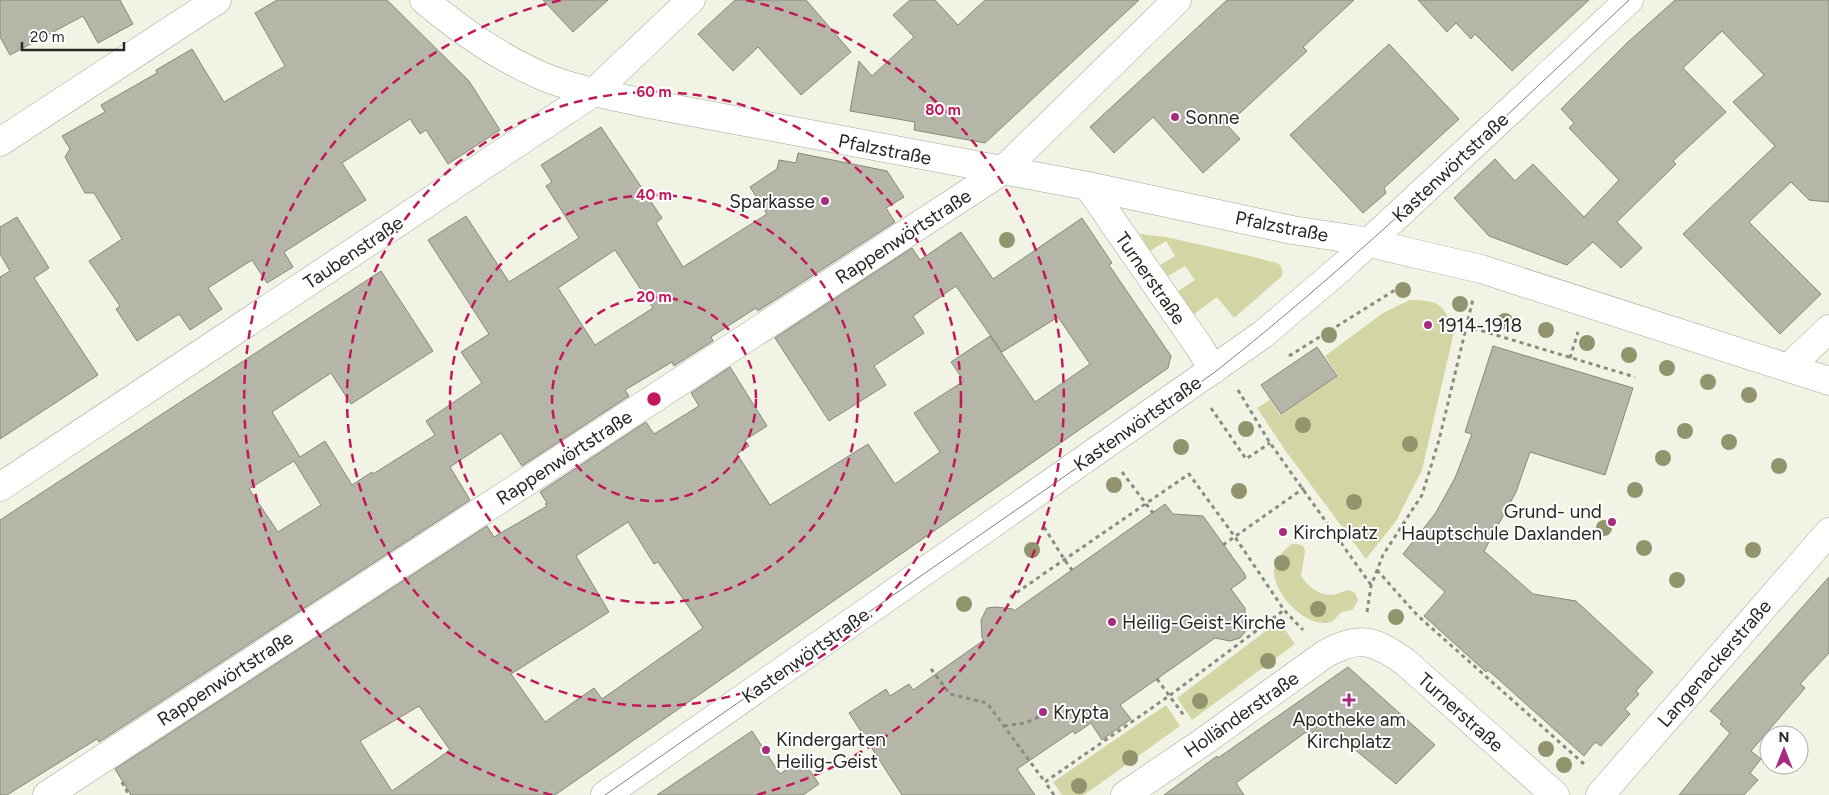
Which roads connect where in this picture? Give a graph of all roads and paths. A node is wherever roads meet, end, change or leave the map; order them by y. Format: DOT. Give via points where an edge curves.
graph roads {
  1 [pos="216,0"];
  2 [pos="424,0"];
  3 [pos="691,0"];
  4 [pos="1177,0"];
  5 [pos="1629,0"];
  6 [pos="594,92"];
  7 [pos="4,134"];
  8 [pos="1002,170"];
  9 [pos="1088,186"];
  10 [pos="1367,243"];
  11 [pos="1481,269"];
  12 [pos="1409,286"];
  13 [pos="1466,326"];
  14 [pos="1580,326"];
  15 [pos="1829,329"];
  16 [pos="1287,358"];
  17 [pos="1570,358"];
  18 [pos="1788,368"];
  19 [pos="1213,370"];
  20 [pos="1636,377"];
  21 [pos="1829,381"];
  22 [pos="1245,384"];
  23 [pos="1237,389"];
  24 [pos="1231,394"];
  25 [pos="1215,405"];
  26 [pos="1270,443"];
  27 [pos="1120,470"];
  28 [pos="0,487"];
  29 [pos="1304,488"];
  30 [pos="1146,504"];
  31 [pos="1153,513"];
  32 [pos="1041,522"];
  33 [pos="1829,532"];
  34 [pos="1235,537"];
  35 [pos="1223,545"];
  36 [pos="1064,559"];
  37 [pos="1072,570"];
  38 [pos="1377,570"];
  39 [pos="1371,586"];
  40 [pos="1010,598"];
  41 [pos="1361,642"];
  42 [pos="931,668"];
  43 [pos="1157,679"];
  44 [pos="1170,696"];
  45 [pos="1039,717"];
  46 [pos="1004,726"];
  47 [pos="1044,782"];
  48 [pos="1604,790"];
  49 [pos="47,795"];
  50 [pos="605,795"];
  51 [pos="1054,795"];
  52 [pos="1125,795"];
  53 [pos="1555,795"];
  1 -- 7 [label="street"];
  2 -- 6 [label="street, Pfalzstraße" via="491,50 543,77"];
  3 -- 6 [label="street, Taubenstraße"];
  4 -- 8 [label="street, Rappenwörtstraße"];
  5 -- 10 [label="street, Kastenwörtstraße"];
  6 -- 8 [label="street, Pfalzstraße"];
  6 -- 28 [label="street, Taubenstraße"];
  8 -- 9 [label="street, Pfalzstraße"];
  8 -- 49 [label="street, Rappenwörtstraße"];
  9 -- 10 [label="street, Pfalzstraße"];
  9 -- 19 [label="street, Turnerstraße"];
  10 -- 11 [label="street, Pfalzstraße"];
  10 -- 19 [label="street, Kastenwörtstraße" via="1262,335"];
  11 -- 13 [label="path"];
  11 -- 18 [label="street, Pfalzstraße"];
  12 -- 16 [label="path" via="1395,290"];
  13 -- 17 [label="path"];
  13 -- 38 [label="path" via="1439,440 1422,494"];
  14 -- 17 [label="path"];
  15 -- 18 [label="street"];
  17 -- 20 [label="path"];
  18 -- 21 [label="street, Pfalzstraße"];
  19 -- 50 [label="street, Kastenwörtstraße"];
  22 -- 23 [label="path"];
  23 -- 24 [label="path"];
  23 -- 26 [label="path"];
  25 -- 26 [label="path" via="1211,409 1246,459"];
  26 -- 29 [label="path"];
  27 -- 30 [label="path"];
  29 -- 34 [label="path"];
  29 -- 39 [label="path"];
  30 -- 31 [label="path"];
  30 -- 34 [label="path" via="1189,474"];
  30 -- 36 [label="path"];
  32 -- 36 [label="path"];
  33 -- 48 [label="street, Langenackerstraße"];
  34 -- 35 [label="path"];
  34 -- 44 [label="path" via="1284,610"];
  36 -- 37 [label="path"];
  36 -- 40 [label="path"];
  38 -- 39 [label="path"];
  38 -- 48 [label="path" via="1417,615"];
  39 -- 41 [label="path"];
  41 -- 52 [label="street, Holländerstraße" via="1341,645 1325,654"];
  41 -- 53 [label="street, Turnerstraße" via="1383,646 1404,660"];
  42 -- 46 [label="path" via="950,694 987,703"];
  43 -- 44 [label="path"];
  44 -- 47 [label="path"];
  45 -- 46 [label="path"];
  46 -- 47 [label="path"];
  47 -- 51 [label="path"];
}
